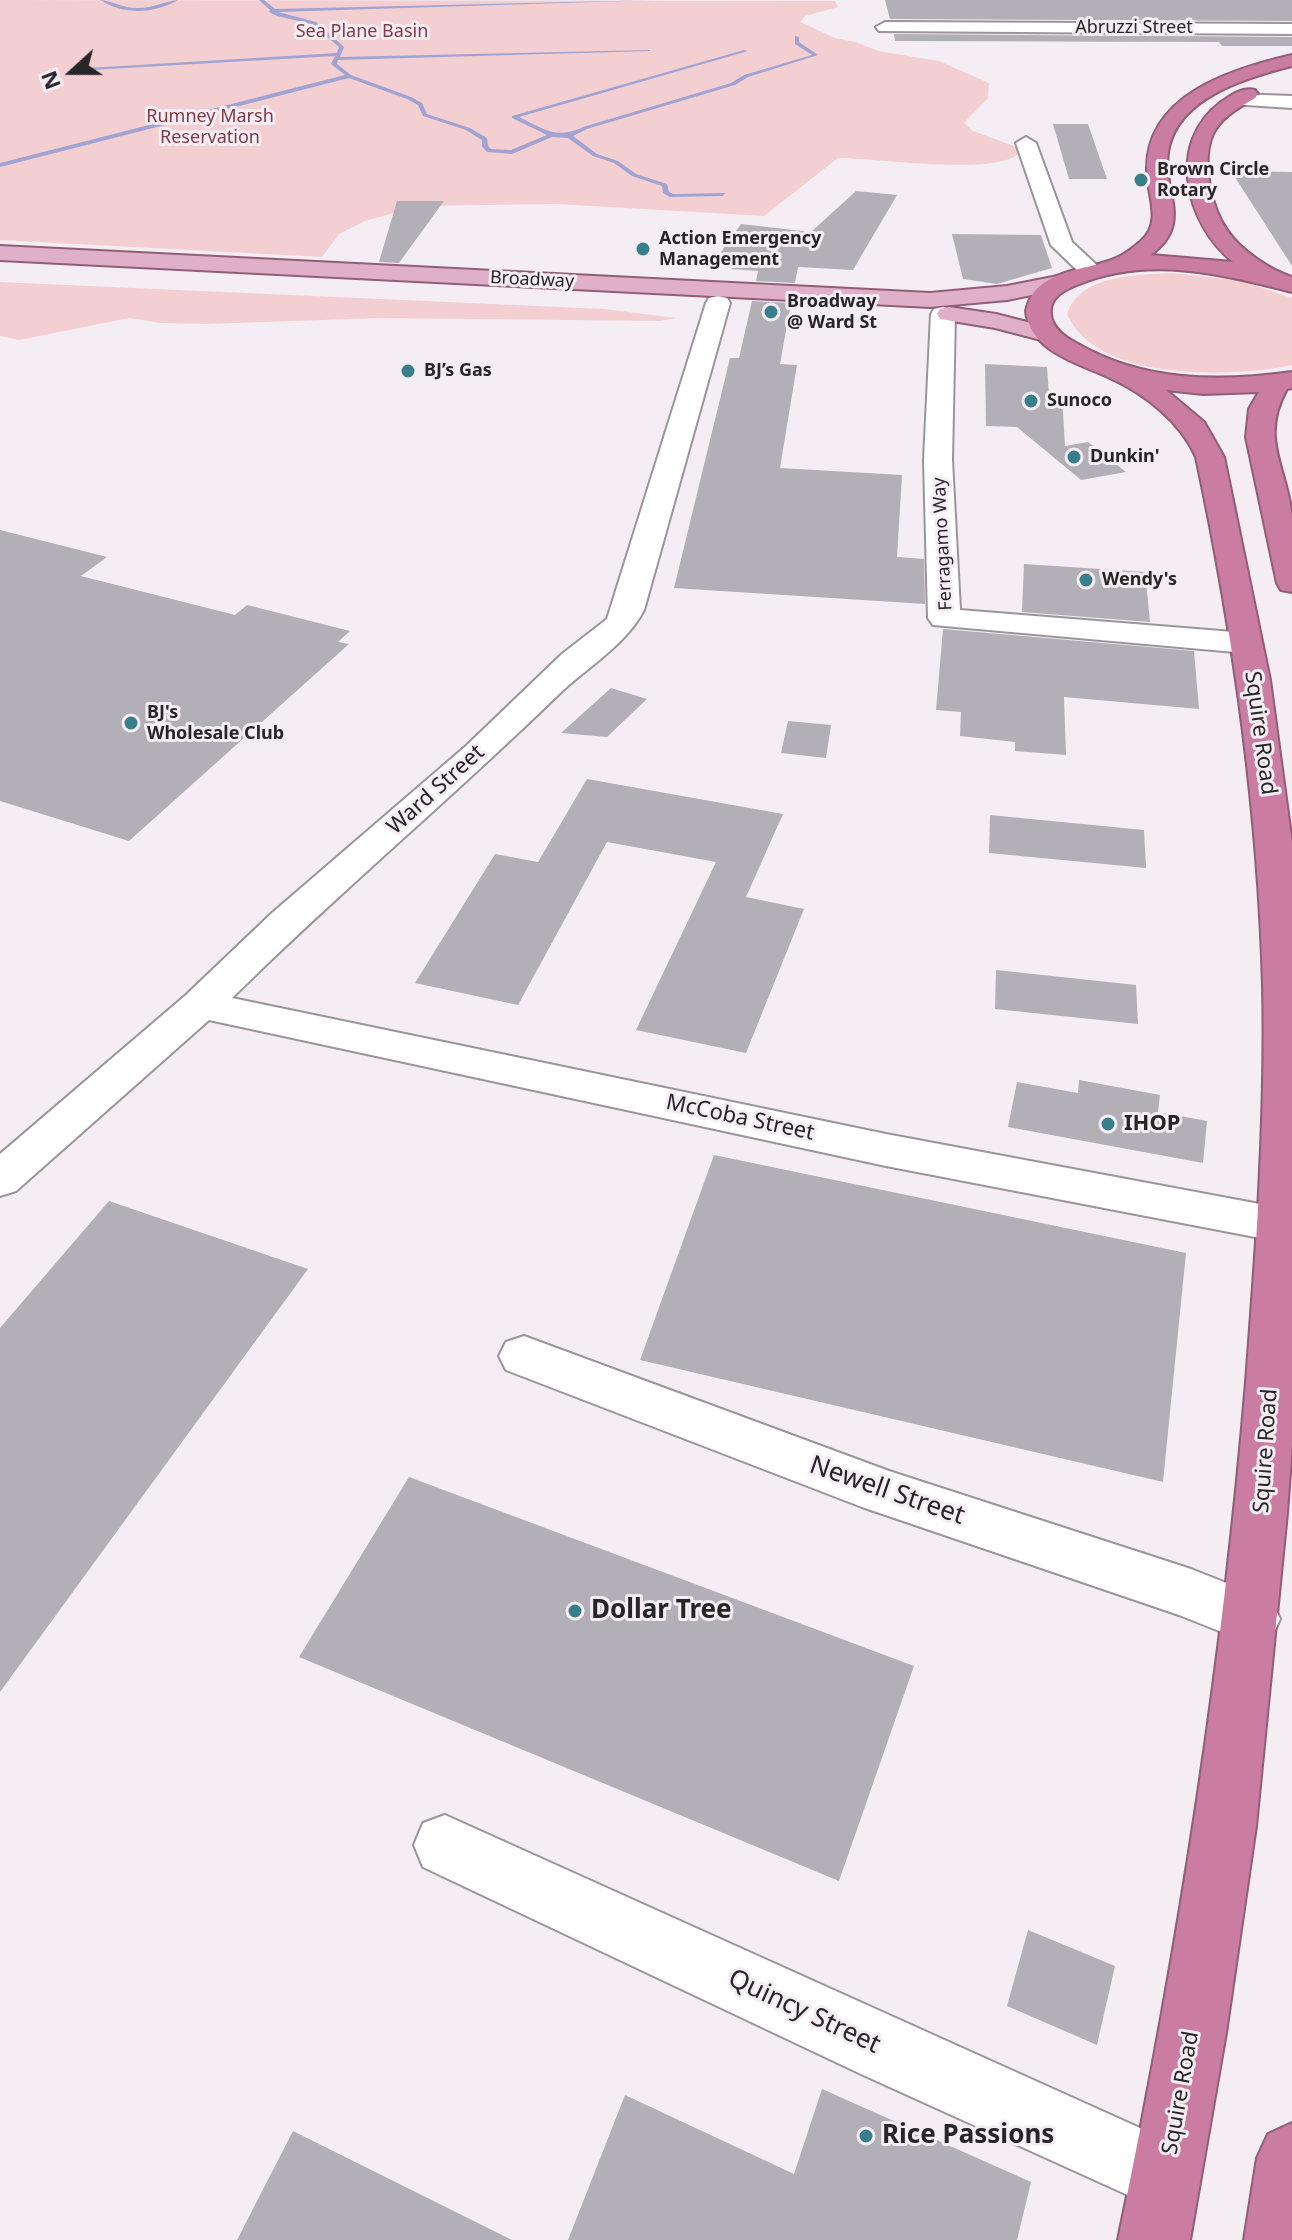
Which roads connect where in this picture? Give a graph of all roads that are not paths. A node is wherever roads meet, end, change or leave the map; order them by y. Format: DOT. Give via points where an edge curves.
graph roads {
  1 [pos="974,20"];
  2 [pos="885,27"];
  3 [pos="1266,29"];
  4 [pos="1292,29"];
  5 [pos="984,47"];
  6 [pos="1292,60"];
  7 [pos="1292,75"];
  8 [pos="1237,100"];
  9 [pos="1292,102"];
  10 [pos="1026,143"];
  11 [pos="0,253"];
  12 [pos="0,264"];
  13 [pos="1122,265"];
  14 [pos="1091,271"];
  15 [pos="1063,282"];
  16 [pos="1282,282"];
  17 [pos="718,303"];
  18 [pos="943,314"];
  19 [pos="1049,335"];
  20 [pos="1114,369"];
  21 [pos="1285,382"];
  22 [pos="1292,583"];
  23 [pos="1246,643"];
  24 [pos="201,1005"];
  25 [pos="0,1179"];
  26 [pos="1281,1225"];
  27 [pos="524,1356"];
  28 [pos="1252,1619"];
  29 [pos="445,1845"];
  30 [pos="1292,2158"];
  31 [pos="1166,2176"];
  32 [pos="1154,2240"];
  33 [pos="1280,2240"];
  1 -- 2 [label="street, Abruzzi Street"];
  1 -- 3 [label="street, Abruzzi Street"];
  1 -- 5 [label="street"];
  3 -- 4 [label="street, Abruzzi Street"];
  3 -- 6 [label="street"];
  6 -- 13 [label="highway" via="1218,86 1171,121 1157,152 1161,232"];
  7 -- 8 [label="highway"];
  8 -- 9 [label="street"];
  8 -- 16 [label="highway" via="1204,131 1196,168 1219,236"];
  10 -- 14 [label="street" via="1062,245"];
  11 -- 15 [label="main road, Broadway" via="930,300"];
  12 -- 17 [label="main road, Broadway"];
  13 -- 14 [label="highway"];
  13 -- 16 [label="highway" via="1197,265"];
  14 -- 15 [label="highway"];
  15 -- 19 [label="highway" via="1039,303 1039,319"];
  17 -- 18 [label="main road, Broadway"];
  17 -- 24 [label="street, Ward Street" via="621,623 286,922"];
  18 -- 19 [label="main road, Broadway"];
  18 -- 23 [label="street, Ferragamo Way" via="938,460 944,618"];
  19 -- 20 [label="highway"];
  20 -- 21 [label="highway" via="1195,385"];
  20 -- 23 [label="highway, Squire Road" via="1184,417 1205,443"];
  21 -- 22 [label="highway" via="1262,409 1260,437"];
  23 -- 26 [label="highway, Squire Road" via="1268,780 1280,918 1285,1062"];
  24 -- 25 [label="street, Ward Street"];
  24 -- 26 [label="street, McCoba Street" via="886,1150"];
  26 -- 28 [label="highway, Squire Road"];
  27 -- 28 [label="street, Newell Street" via="881,1491"];
  28 -- 31 [label="highway, Squire Road" via="1226,1825"];
  29 -- 31 [label="street, Quincy Street"];
  30 -- 33 [label="highway"];
  31 -- 32 [label="highway, Squire Road"];
}
